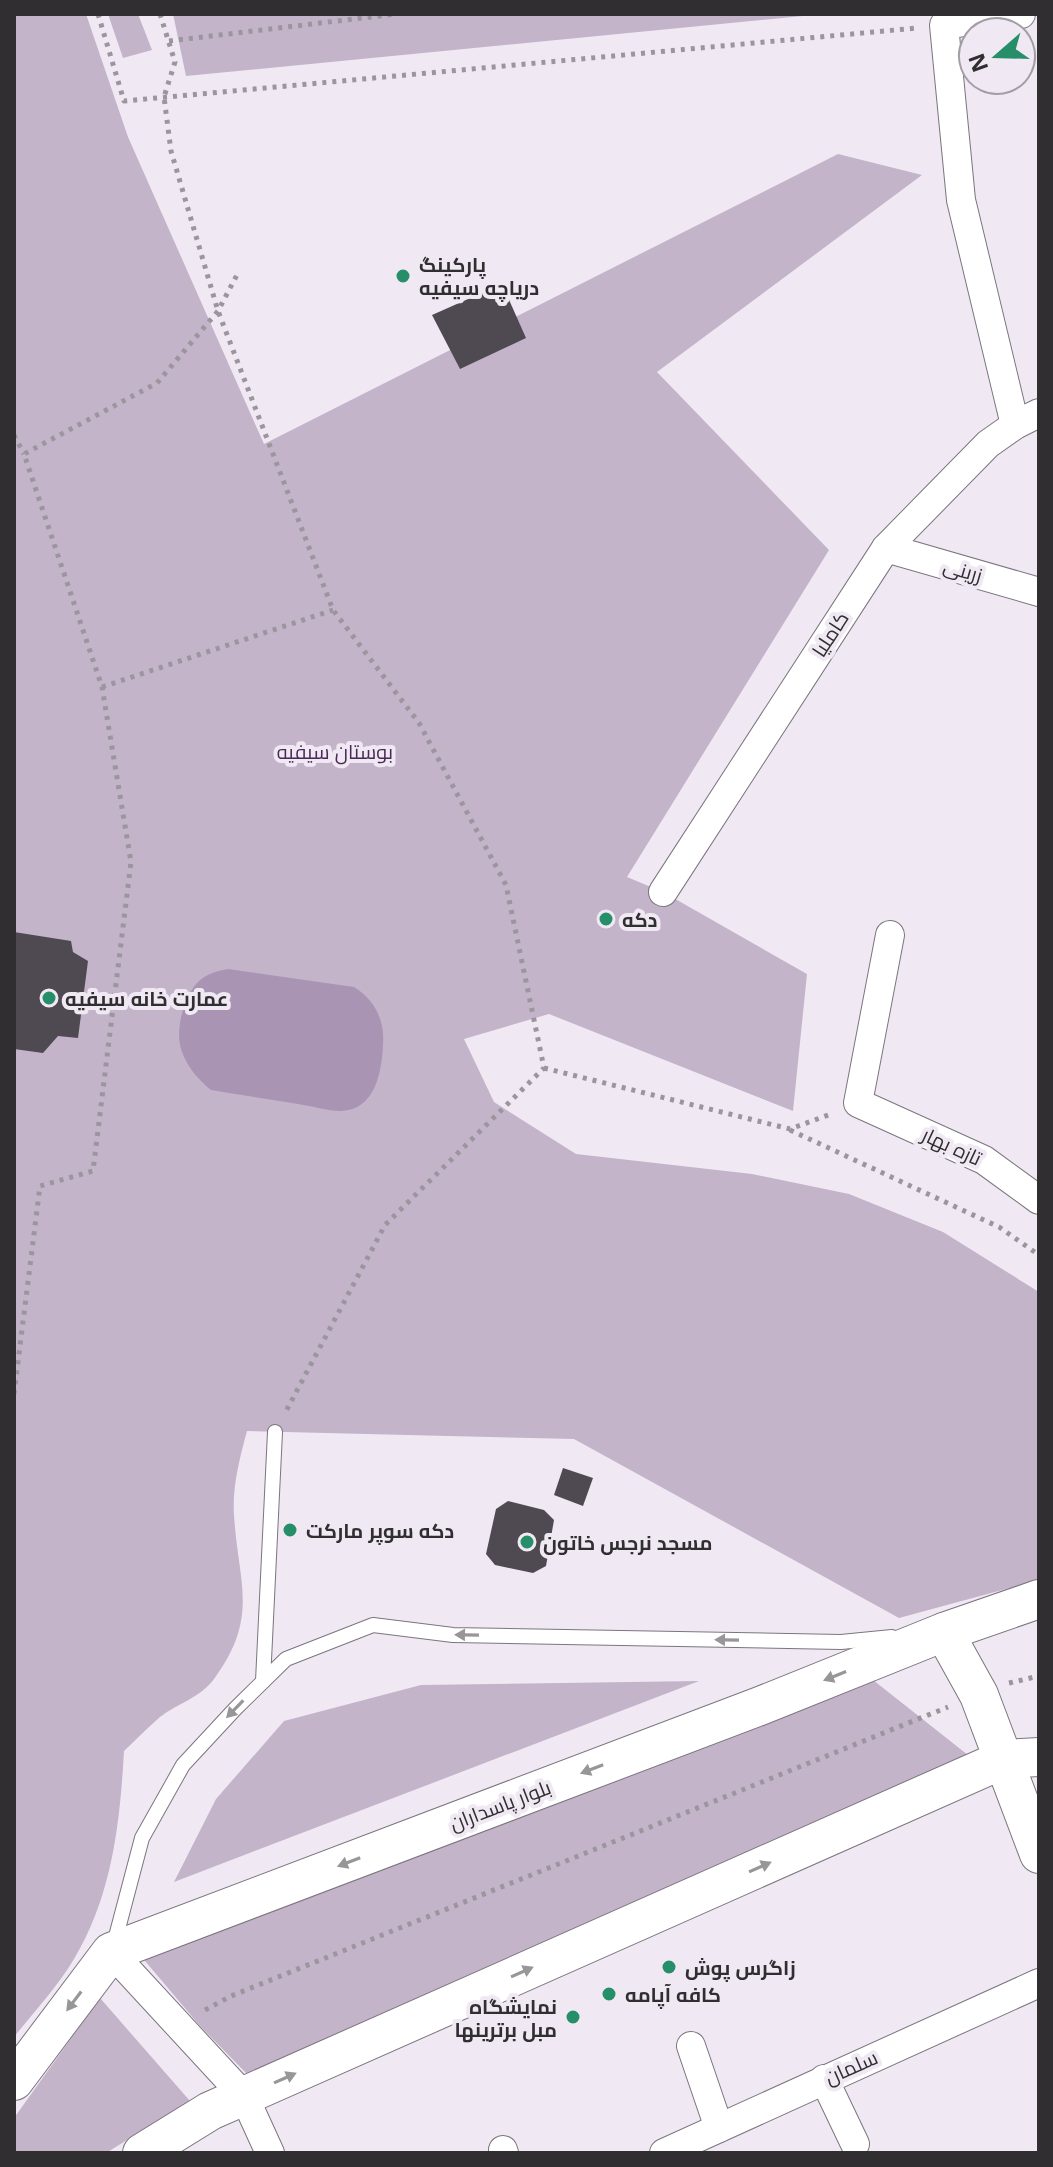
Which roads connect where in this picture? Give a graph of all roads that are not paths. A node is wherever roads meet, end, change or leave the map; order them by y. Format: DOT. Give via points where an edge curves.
graph roads {
  1 [pos="1021,14"];
  2 [pos="1027,419"];
  3 [pos="886,548"];
  4 [pos="1039,592"];
  5 [pos="663,892"];
  6 [pos="890,935"];
  7 [pos="1039,1200"];
  8 [pos="275,1432"];
  9 [pos="1039,1599"];
  10 [pos="944,1632"];
  11 [pos="263,1681"];
  12 [pos="1021,1758"];
  13 [pos="1039,1854"];
  14 [pos="111,1952"];
  15 [pos="1039,1983"];
  16 [pos="691,2046"];
  17 [pos="824,2079"];
  18 [pos="14,2081"];
  19 [pos="244,2096"];
  20 [pos="719,2128"];
  21 [pos="855,2144"];
  22 [pos="142,2153"];
  23 [pos="270,2153"];
  24 [pos="664,2153"];
  1 -- 2 [label="street" via="944,25 961,200"];
  2 -- 3 [label="street, کاملیا" via="988,444"];
  3 -- 4 [label="street, زرینی"];
  3 -- 5 [label="street, کاملیا"];
  6 -- 7 [label="street, تازه بهار" via="858,1103 984,1160"];
  8 -- 11 [label="lane"];
  9 -- 10 [label="main road, بلوار پاسداران"];
  10 -- 11 [label="lane, one-way" via="841,1642 453,1635 373,1625 286,1659"];
  10 -- 12 [label="main road"];
  10 -- 14 [label="main road, بلوار پاسداران, one-way"];
  11 -- 14 [label="lane, one-way" via="183,1765 149,1825"];
  12 -- 13 [label="main road"];
  19 -- 12 [label="main road, one-way"];
  14 -- 18 [label="main road, one-way"];
  14 -- 19 [label="street"];
  15 -- 17 [label="street, سلمان"];
  16 -- 20 [label="street"];
  17 -- 20 [label="street, سلمان"];
  17 -- 21 [label="street"];
  19 -- 22 [label="main road"];
  19 -- 23 [label="street"];
  20 -- 24 [label="street, سلمان"];
}
